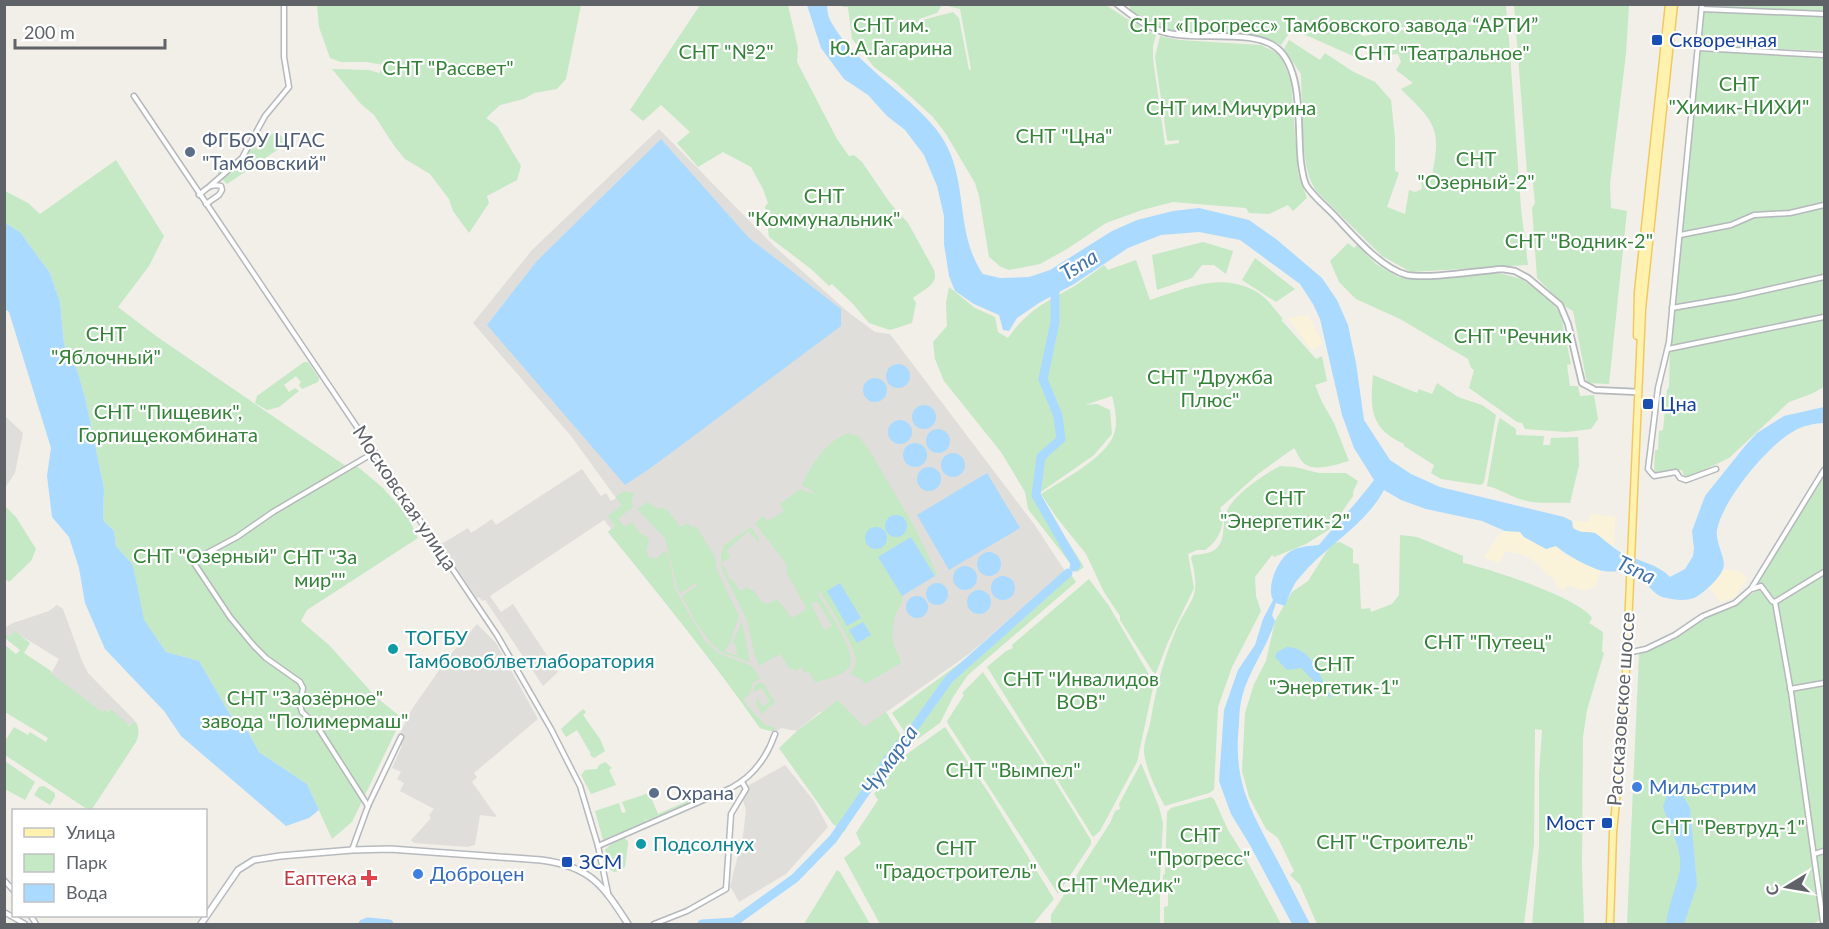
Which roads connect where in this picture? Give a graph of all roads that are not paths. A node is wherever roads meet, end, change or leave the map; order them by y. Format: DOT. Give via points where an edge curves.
graph roads {
  1 [pos="284,4"];
  2 [pos="1117,4"];
  3 [pos="1669,4"];
  4 [pos="1674,4"];
  5 [pos="1702,7"];
  6 [pos="1824,14"];
  7 [pos="1699,48"];
  8 [pos="1824,55"];
  9 [pos="134,96"];
  10 [pos="210,186"];
  11 [pos="199,195"];
  12 [pos="206,204"];
  13 [pos="1824,205"];
  14 [pos="1680,235"];
  15 [pos="1824,277"];
  16 [pos="1672,308"];
  17 [pos="1824,317"];
  18 [pos="1668,349"];
  19 [pos="1638,388"];
  20 [pos="375,452"];
  21 [pos="1716,469"];
  22 [pos="1824,470"];
  23 [pos="1824,572"];
  24 [pos="1751,589"];
  25 [pos="1775,602"];
  26 [pos="1627,652"];
  27 [pos="1824,683"];
  28 [pos="1790,689"];
  29 [pos="775,734"];
  30 [pos="401,737"];
  31 [pos="742,782"];
  32 [pos="368,806"];
  33 [pos="598,846"];
  34 [pos="352,850"];
  35 [pos="1824,851"];
  36 [pos="1814,854"];
  37 [pos="608,893"];
  38 [pos="207,915"];
  39 [pos="1822,922"];
  40 [pos="628,924"];
  41 [pos="654,924"];
  42 [pos="1610,924"];
  1 -- 10 [label="street" via="284,57 289,87 265,116 242,158"];
  2 -- 19 [label="street" via="1159,31 1195,38 1252,39 1278,49 1294,80 1306,184 1362,243 1393,269 1408,275 1502,269 1523,275 1564,311 1582,383 1595,390"];
  3 -- 19 [label="main road, Рассказовское шоссе" via="1636,315"];
  4 -- 19 [label="main road, Рассказовское шоссе" via="1642,309"];
  5 -- 6 [label="street"];
  5 -- 7 [label="street"];
  7 -- 8 [label="street"];
  7 -- 14 [label="street"];
  9 -- 11 [label="street, Московская улица"];
  10 -- 11 [label="street"];
  10 -- 12 [label="street" via="218,185 222,190"];
  11 -- 12 [label="street, Московская улица"];
  12 -- 20 [label="street, Московская улица"];
  13 -- 14 [label="street" via="1750,216 1731,225"];
  14 -- 16 [label="street"];
  15 -- 16 [label="street"];
  16 -- 18 [label="street"];
  17 -- 18 [label="street"];
  18 -- 21 [label="street" via="1658,388 1648,469 1654,476 1676,471 1686,480"];
  19 -- 26 [label="main road, Рассказовское шоссе"];
  20 -- 32 [label="street" via="194,563 254,646 300,682 302,712 317,726"];
  20 -- 33 [label="street, Московская улица" via="497,635 544,717 580,786"];
  22 -- 24 [label="street"];
  23 -- 25 [label="street"];
  24 -- 25 [label="street" via="1761,586"];
  24 -- 26 [label="street" via="1735,603 1703,616 1675,635 1646,649"];
  25 -- 28 [label="street"];
  26 -- 42 [label="main road, Рассказовское шоссе"];
  27 -- 28 [label="street"];
  28 -- 36 [label="street"];
  29 -- 31 [label="street" via="762,761"];
  30 -- 32 [label="street"];
  31 -- 33 [label="street"];
  31 -- 41 [label="street" via="746,789 731,814 726,889"];
  32 -- 34 [label="street"];
  33 -- 37 [label="street, Московская улица"];
  34 -- 37 [label="main road" via="390,849 554,862 589,875"];
  34 -- 38 [label="main road" via="254,860 238,870"];
  35 -- 36 [label="street"];
  36 -- 39 [label="street"];
  37 -- 40 [label="main road, Московская улица"];
}
